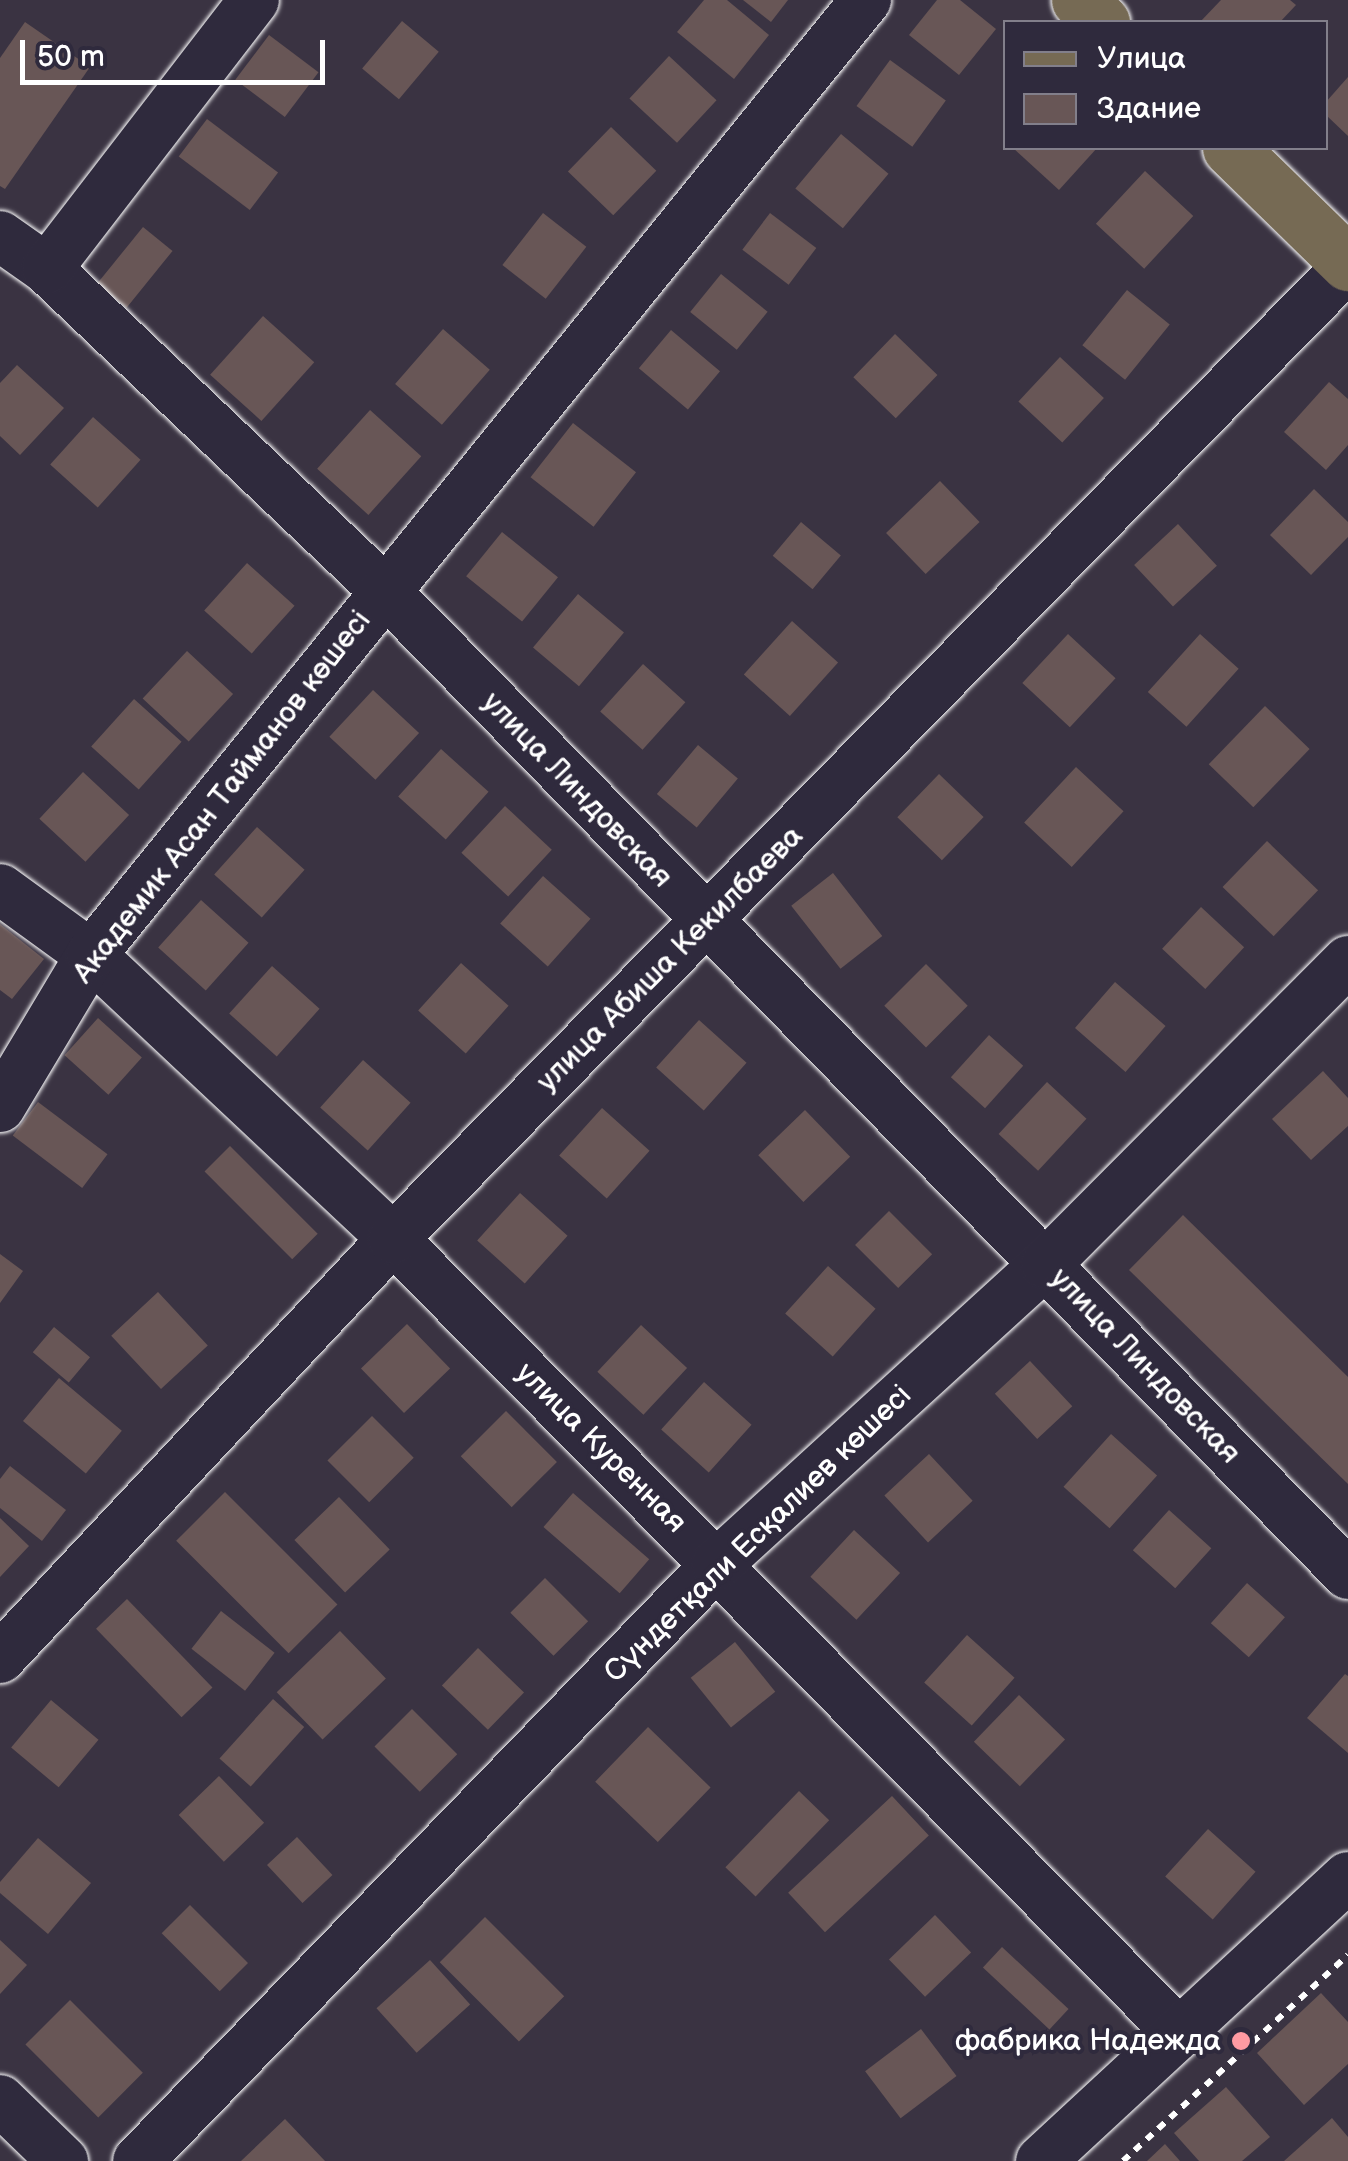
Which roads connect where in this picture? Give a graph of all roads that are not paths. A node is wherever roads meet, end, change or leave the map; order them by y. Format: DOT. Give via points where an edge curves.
graph roads {
  1 [pos="254,0"];
  2 [pos="866,0"];
  3 [pos="1079,0"];
  4 [pos="1100,20"];
  5 [pos="1232,150"];
  6 [pos="0,236"];
  7 [pos="1348,265"];
  8 [pos="47,269"];
  9 [pos="385,590"];
  10 [pos="0,889"];
  11 [pos="706,924"];
  12 [pos="90,956"];
  13 [pos="1348,960"];
  14 [pos="0,1107"];
  15 [pos="392,1239"];
  16 [pos="1046,1264"];
  17 [pos="717,1564"];
  18 [pos="1348,1574"];
  19 [pos="0,1658"];
  20 [pos="1348,1878"];
  21 [pos="1180,2033"];
  22 [pos="0,2100"];
  23 [pos="63,2161"];
  24 [pos="138,2161"];
  25 [pos="1041,2161"];
  1 -- 8 [label="street"];
  2 -- 9 [label="street, Академик Асан Тайманов көшесі"];
  3 -- 4 [label="main road"];
  5 -- 7 [label="main road"];
  6 -- 8 [label="street, улица Линдовская"];
  7 -- 11 [label="street, улица Абиша Кекилбаева"];
  8 -- 9 [label="street, улица Линдовская"];
  9 -- 11 [label="street, улица Линдовская"];
  9 -- 12 [label="street, Академик Асан Тайманов көшесі"];
  10 -- 12 [label="street, улица Куренная"];
  11 -- 15 [label="street, улица Абиша Кекилбаева"];
  11 -- 16 [label="street, улица Линдовская"];
  12 -- 14 [label="street, Академик Асан Тайманов көшесі"];
  12 -- 15 [label="street, улица Куренная"];
  13 -- 16 [label="street, Сүндетқали Есқалиев көшесі"];
  15 -- 17 [label="street, улица Куренная"];
  15 -- 19 [label="street, улица Абиша Кекилбаева"];
  16 -- 17 [label="street, Сүндетқали Есқалиев көшесі"];
  16 -- 18 [label="street, улица Линдовская"];
  17 -- 21 [label="street, улица Куренная"];
  17 -- 24 [label="street, Сүндетқали Есқалиев көшесі"];
  20 -- 21 [label="street"];
  21 -- 25 [label="street"];
  22 -- 23 [label="street"];
}
